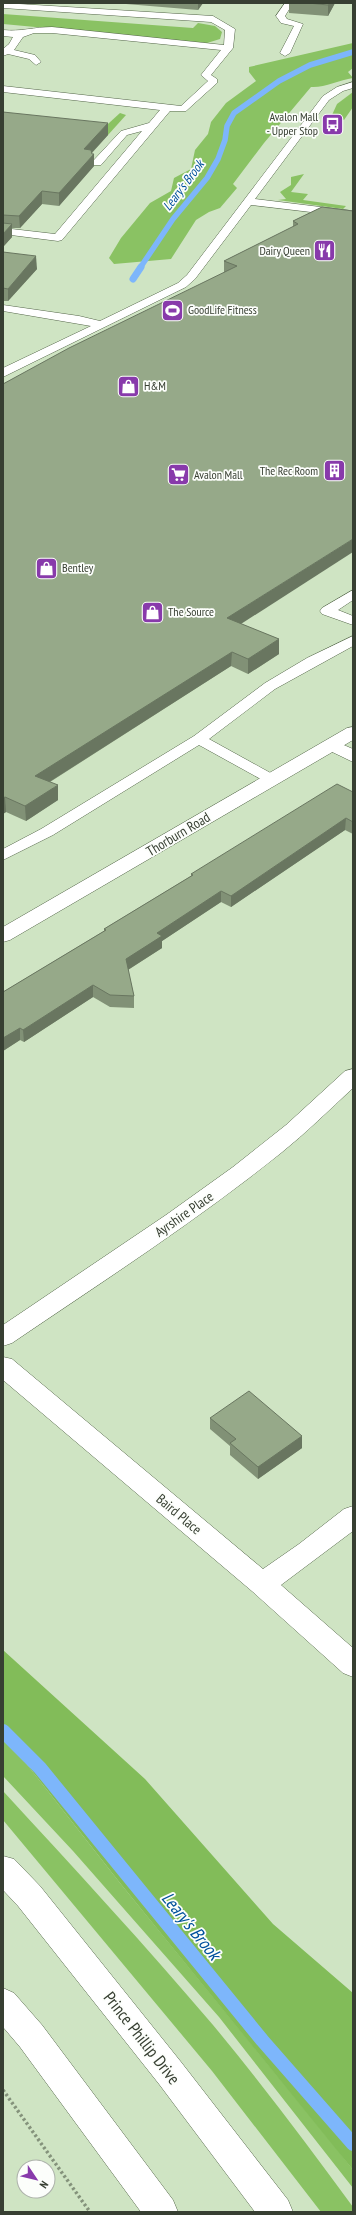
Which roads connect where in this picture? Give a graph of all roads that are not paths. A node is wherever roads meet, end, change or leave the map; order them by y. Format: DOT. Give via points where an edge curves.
graph roads {
  1 [pos="289,3"];
  2 [pos="3,5"];
  3 [pos="33,5"];
  4 [pos="3,33"];
  5 [pos="19,34"];
  6 [pos="3,38"];
  7 [pos="228,48"];
  8 [pos="5,51"];
  9 [pos="285,53"];
  10 [pos="36,62"];
  11 [pos="353,85"];
  12 [pos="3,89"];
  13 [pos="167,108"];
  14 [pos="153,125"];
  15 [pos="97,163"];
  16 [pos="248,201"];
  17 [pos="353,214"];
  18 [pos="3,231"];
  19 [pos="3,308"];
  20 [pos="102,325"];
  21 [pos="4,372"];
  22 [pos="353,594"];
  23 [pos="353,621"];
  24 [pos="353,640"];
  25 [pos="353,732"];
  26 [pos="199,738"];
  27 [pos="332,744"];
  28 [pos="353,756"];
  29 [pos="271,779"];
  30 [pos="3,855"];
  31 [pos="3,936"];
  32 [pos="353,1076"];
  33 [pos="3,1337"];
  34 [pos="3,1366"];
  35 [pos="353,1516"];
  36 [pos="262,1584"];
  37 [pos="353,1665"];
  38 [pos="3,1869"];
  39 [pos="3,2003"];
  40 [pos="161,2212"];
  41 [pos="276,2212"];
  1 -- 9 [label="lane" via="280,16 284,21 299,24"];
  2 -- 3 [label="lane"];
  3 -- 7 [label="lane" via="213,19 230,29"];
  4 -- 5 [label="lane"];
  5 -- 7 [label="lane" via="33,30 52,30"];
  5 -- 8 [label="lane" via="13,46"];
  6 -- 8 [label="lane" via="7,42"];
  7 -- 13 [label="lane" via="206,75 214,81 183,109"];
  8 -- 10 [label="lane" via="32,57"];
  11 -- 16 [label="lane" via="340,88 326,98"];
  12 -- 13 [label="lane"];
  13 -- 14 [label="lane"];
  14 -- 15 [label="lane" via="124,133"];
  14 -- 18 [label="lane" via="58,238"];
  16 -- 17 [label="lane"];
  16 -- 20 [label="lane" via="191,277 182,285"];
  19 -- 20 [label="lane" via="79,319"];
  20 -- 21 [label="lane"];
  22 -- 23 [label="lane" via="327,611"];
  24 -- 26 [label="lane" via="270,686"];
  25 -- 27 [label="main road, Thorburn Road"];
  26 -- 29 [label="lane"];
  26 -- 30 [label="lane" via="47,832"];
  27 -- 28 [label="main road"];
  27 -- 29 [label="main road, Thorburn Road"];
  29 -- 31 [label="main road, Thorburn Road"];
  32 -- 33 [label="main road, Ayrshire Place" via="275,1146 223,1186 180,1218"];
  34 -- 36 [label="main road, Baird Place"];
  35 -- 36 [label="main road"];
  36 -- 37 [label="main road, Baird Place"];
  38 -- 41 [label="main road, Prince Phillip Drive" via="29,1896 170,2073"];
  39 -- 40 [label="main road" via="31,2036"];
}
